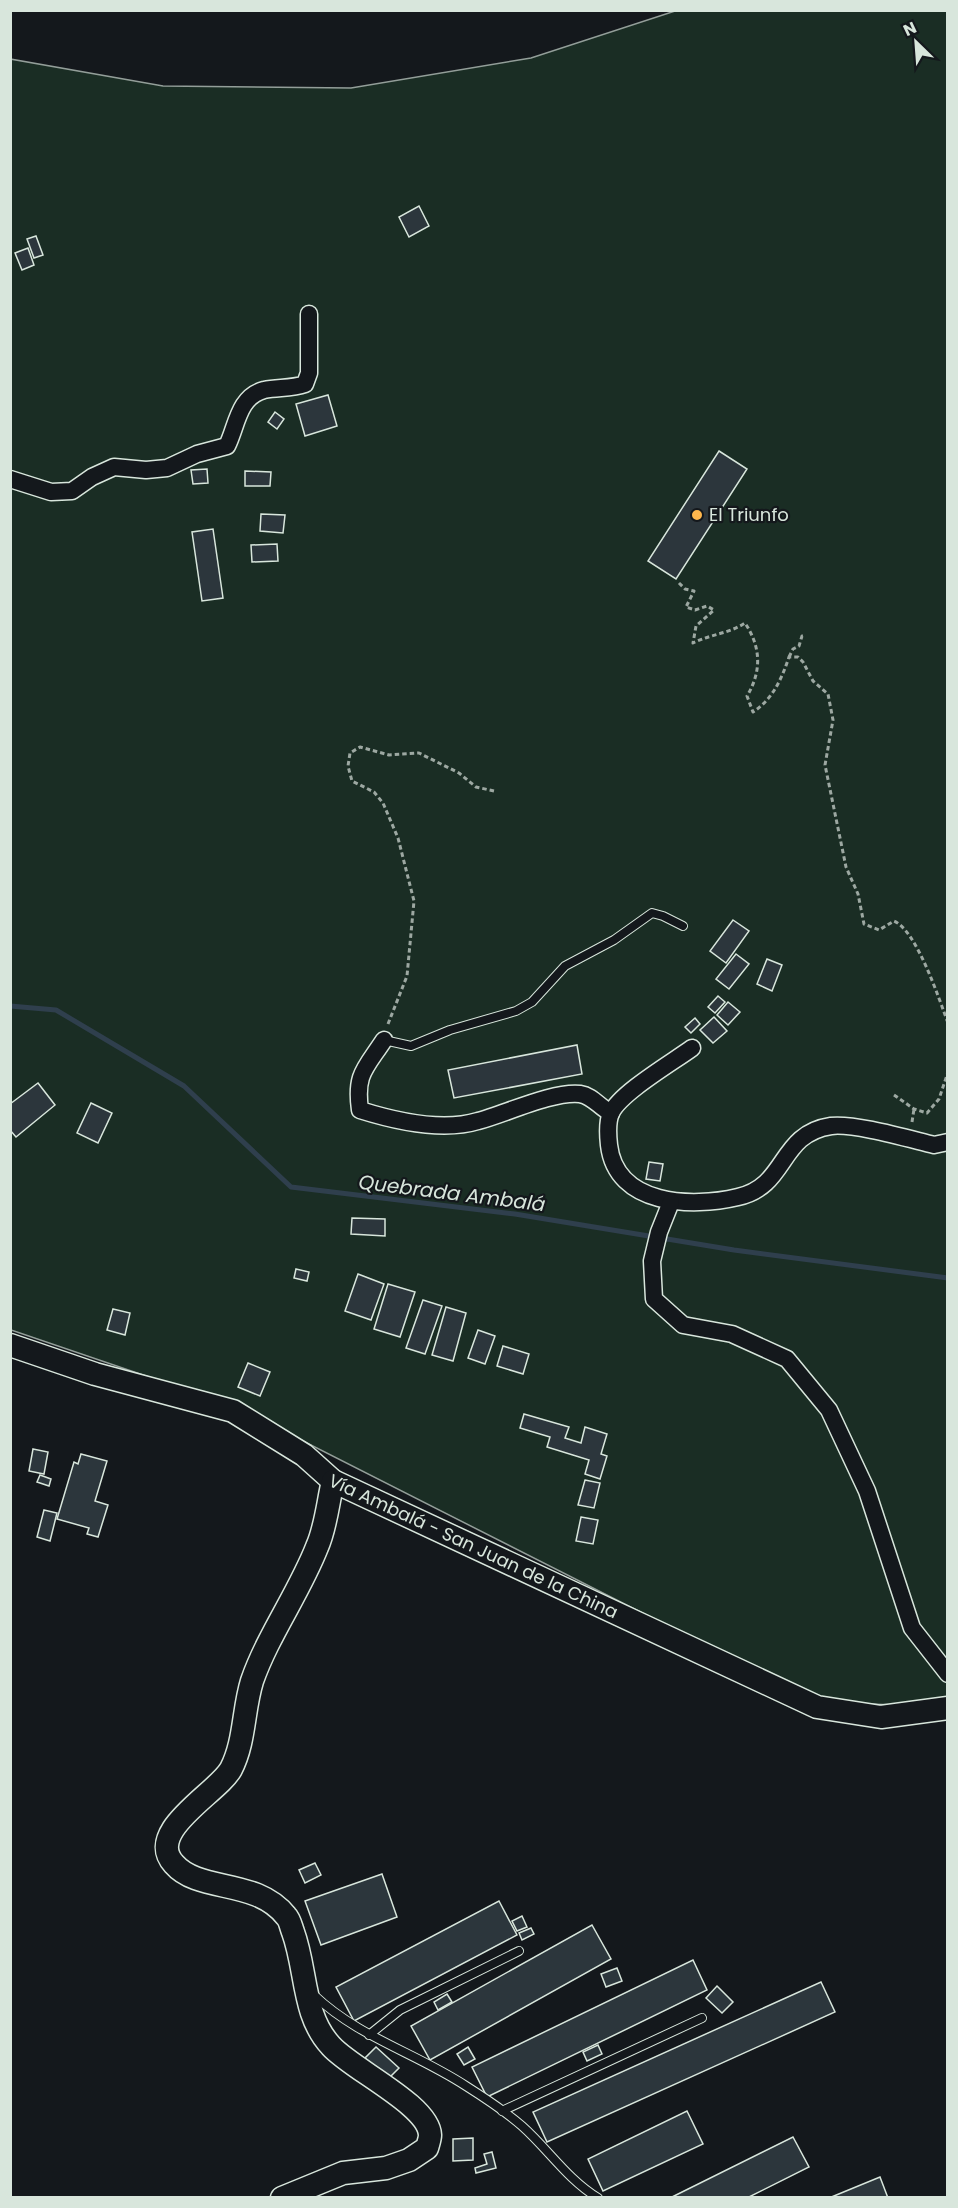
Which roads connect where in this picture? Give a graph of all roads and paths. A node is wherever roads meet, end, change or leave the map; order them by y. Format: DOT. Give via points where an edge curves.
graph roads {
  1 [pos="309,314"];
  2 [pos="10,479"];
  3 [pos="679,583"];
  4 [pos="805,636"];
  5 [pos="789,657"];
  6 [pos="494,791"];
  7 [pos="683,926"];
  8 [pos="948,1023"];
  9 [pos="384,1040"];
  10 [pos="692,1048"];
  11 [pos="948,1072"];
  12 [pos="894,1095"];
  13 [pos="611,1113"];
  14 [pos="948,1142"];
  15 [pos="671,1202"];
  16 [pos="10,1344"];
  17 [pos="333,1481"];
  18 [pos="948,1674"];
  19 [pos="948,1708"];
  20 [pos="519,1951"];
  21 [pos="305,1986"];
  22 [pos="702,2018"];
  23 [pos="369,2035"];
  24 [pos="502,2111"];
  25 [pos="282,2198"];
  26 [pos="598,2198"];
  1 -- 2 [label="street" via="309,374 305,384 251,395 237,415 227,446 196,454 167,468 114,467 72,491 51,492"];
  3 -- 5 [label="path" via="694,591 686,607 695,610 707,606 714,610 696,626 693,643 709,634 730,633 745,623 754,638 759,664 747,696 753,712 781,680"];
  4 -- 5 [label="path"];
  5 -- 8 [label="path" via="798,657 813,681 828,694 833,720 825,765 846,867 858,894 864,924 879,930 894,921 902,925"];
  6 -- 9 [label="path" via="476,787 459,773 419,753 389,755 360,747 350,753 352,781 374,792 390,817 414,901 407,976 393,1006"];
  7 -- 9 [label="lane" via="652,914 565,966 532,1002 516,1011 411,1046"];
  9 -- 13 [label="street" via="359,1077 357,1089 360,1110 383,1118 464,1125 529,1103 579,1094 593,1098"];
  10 -- 13 [label="street" via="636,1088"];
  11 -- 12 [label="path" via="939,1099 927,1113"];
  13 -- 15 [label="street" via="610,1159 629,1182 649,1197"];
  14 -- 15 [label="street" via="934,1145 832,1126 804,1135 786,1154 772,1180 757,1192 736,1198"];
  15 -- 18 [label="street" via="652,1261 654,1299 683,1325 732,1334 787,1359 829,1410 867,1491 912,1629"];
  16 -- 17 [label="street, Vía Ambalá - San Juan de la China" via="95,1374 233,1411 304,1455"];
  17 -- 19 [label="street, Vía Ambalá - San Juan de la China" via="817,1707 881,1717"];
  17 -- 21 [label="street" via="318,1545 253,1679 244,1707 241,1742 230,1770 176,1822 167,1845 173,1864 192,1877 263,1895 287,1917 299,1949"];
  20 -- 23 [label="lane" via="400,2010"];
  21 -- 23 [label="lane" via="333,2013"];
  21 -- 25 [label="street" via="318,2032 337,2054 411,2106 430,2134 427,2148 410,2160 386,2168 343,2173"];
  22 -- 24 [label="lane"];
  23 -- 24 [label="lane" via="465,2085"];
  24 -- 26 [label="lane" via="522,2126 580,2187"];
}
